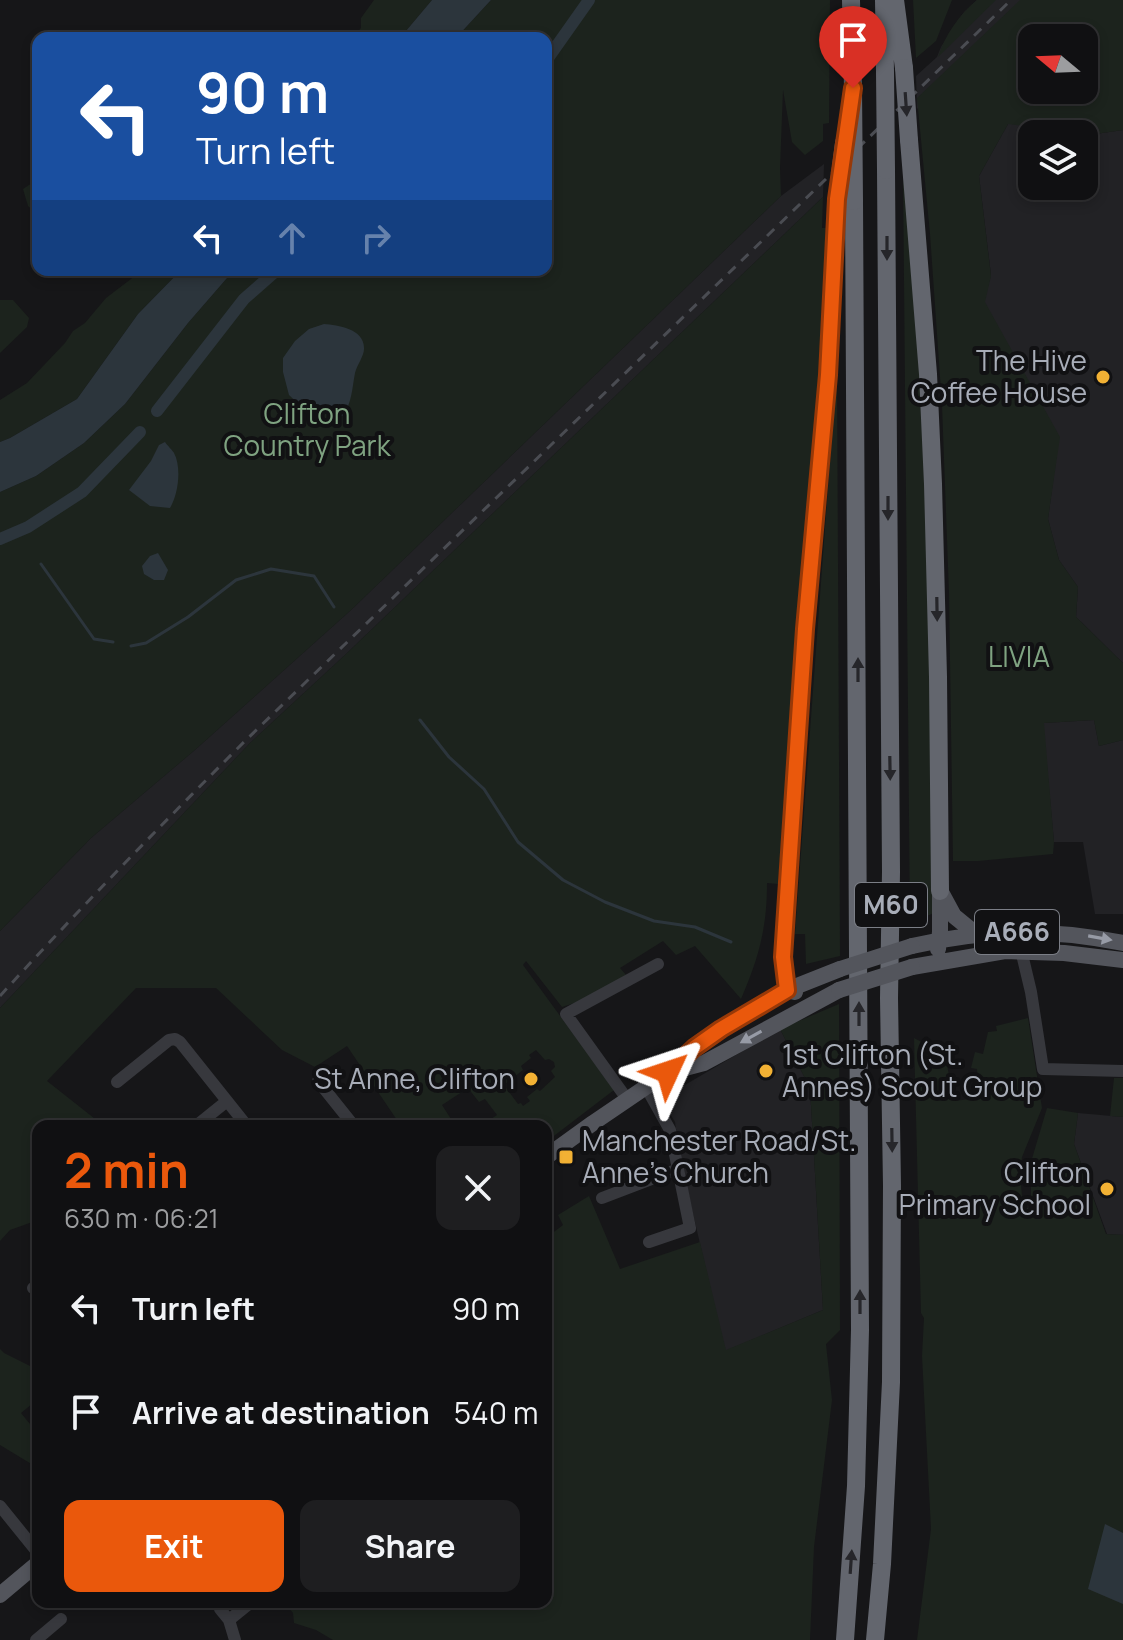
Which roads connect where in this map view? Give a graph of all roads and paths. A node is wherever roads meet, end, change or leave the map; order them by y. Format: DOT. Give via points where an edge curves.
graph roads {
  1 [pos="851,0"];
  2 [pos="884,0"];
  3 [pos="895,0"];
  4 [pos="894,70"];
  5 [pos="846,200"];
  6 [pos="940,891"];
  7 [pos="976,934"];
  8 [pos="940,940"];
  9 [pos="1123,943"];
  10 [pos="1021,950"];
  11 [pos="783,957"];
  12 [pos="1123,960"];
  13 [pos="658,964"];
  14 [pos="919,965"];
  15 [pos="787,990"];
  16 [pos="819,1000"];
  17 [pos="1123,1071"];
  18 [pos="668,1072"];
  19 [pos="318,1081"];
  20 [pos="117,1082"];
  21 [pos="646,1087"];
  22 [pos="627,1099"];
  23 [pos="227,1101"];
  24 [pos="203,1120"];
  25 [pos="242,1120"];
  26 [pos="349,1120"];
  27 [pos="552,1153"];
  28 [pos="678,1169"];
  29 [pos="602,1198"];
  30 [pos="649,1242"];
  31 [pos="0,1506"];
  32 [pos="32,1546"];
  33 [pos="32,1568"];
  34 [pos="0,1595"];
  35 [pos="244,1608"];
  36 [pos="220,1609"];
  37 [pos="61,1619"];
  38 [pos="229,1620"];
  39 [pos="50,1635"];
  40 [pos="36,1640"];
  41 [pos="235,1640"];
  42 [pos="845,1640"];
  43 [pos="875,1640"];
  1 -- 5 [label="highway, M60, bridge" via="853,88"];
  2 -- 4 [label="highway, M60"];
  3 -- 4 [label="highway, M60"];
  4 -- 6 [label="highway, M60, one-way, bridge" via="909,140 928,374"];
  4 -- 43 [label="highway, M60, one-way, bridge" via="886,170 892,1368"];
  5 -- 11 [label="highway, M60" via="807,613"];
  42 -- 5 [label="highway, M60, one-way" via="860,1330"];
  6 -- 7 [label="main road" via="954,916"];
  6 -- 8 [label="main road"];
  7 -- 8 [label="main road, A666"];
  7 -- 9 [label="main road, A666, one-way" via="1064,933"];
  8 -- 14 [label="main road" via="934,957"];
  8 -- 15 [label="main road, A666, bridge"];
  10 -- 12 [label="main road, A666"];
  10 -- 14 [label="main road, A666"];
  10 -- 17 [label="street" via="1043,1069"];
  11 -- 15 [label="main road"];
  13 -- 22 [label="street" via="566,1014"];
  14 -- 16 [label="main road, A666, bridge"];
  15 -- 16 [label="main road"];
  15 -- 18 [label="main road, A666" via="721,1029"];
  16 -- 18 [label="main road, A666, one-way" via="704,1063"];
  18 -- 21 [label="main road, A666"];
  19 -- 26 [label="street"];
  20 -- 23 [label="street" via="175,1039"];
  21 -- 22 [label="main road, A666"];
  21 -- 28 [label="street" via="670,1130"];
  22 -- 27 [label="main road, A666"];
  23 -- 24 [label="street"];
  23 -- 25 [label="street"];
  28 -- 29 [label="street"];
  28 -- 30 [label="street" via="690,1228"];
  31 -- 32 [label="street"];
  33 -- 34 [label="main road"];
  35 -- 38 [label="street"];
  36 -- 38 [label="street"];
  37 -- 39 [label="street"];
  38 -- 41 [label="street"];
  39 -- 40 [label="street"];
}
